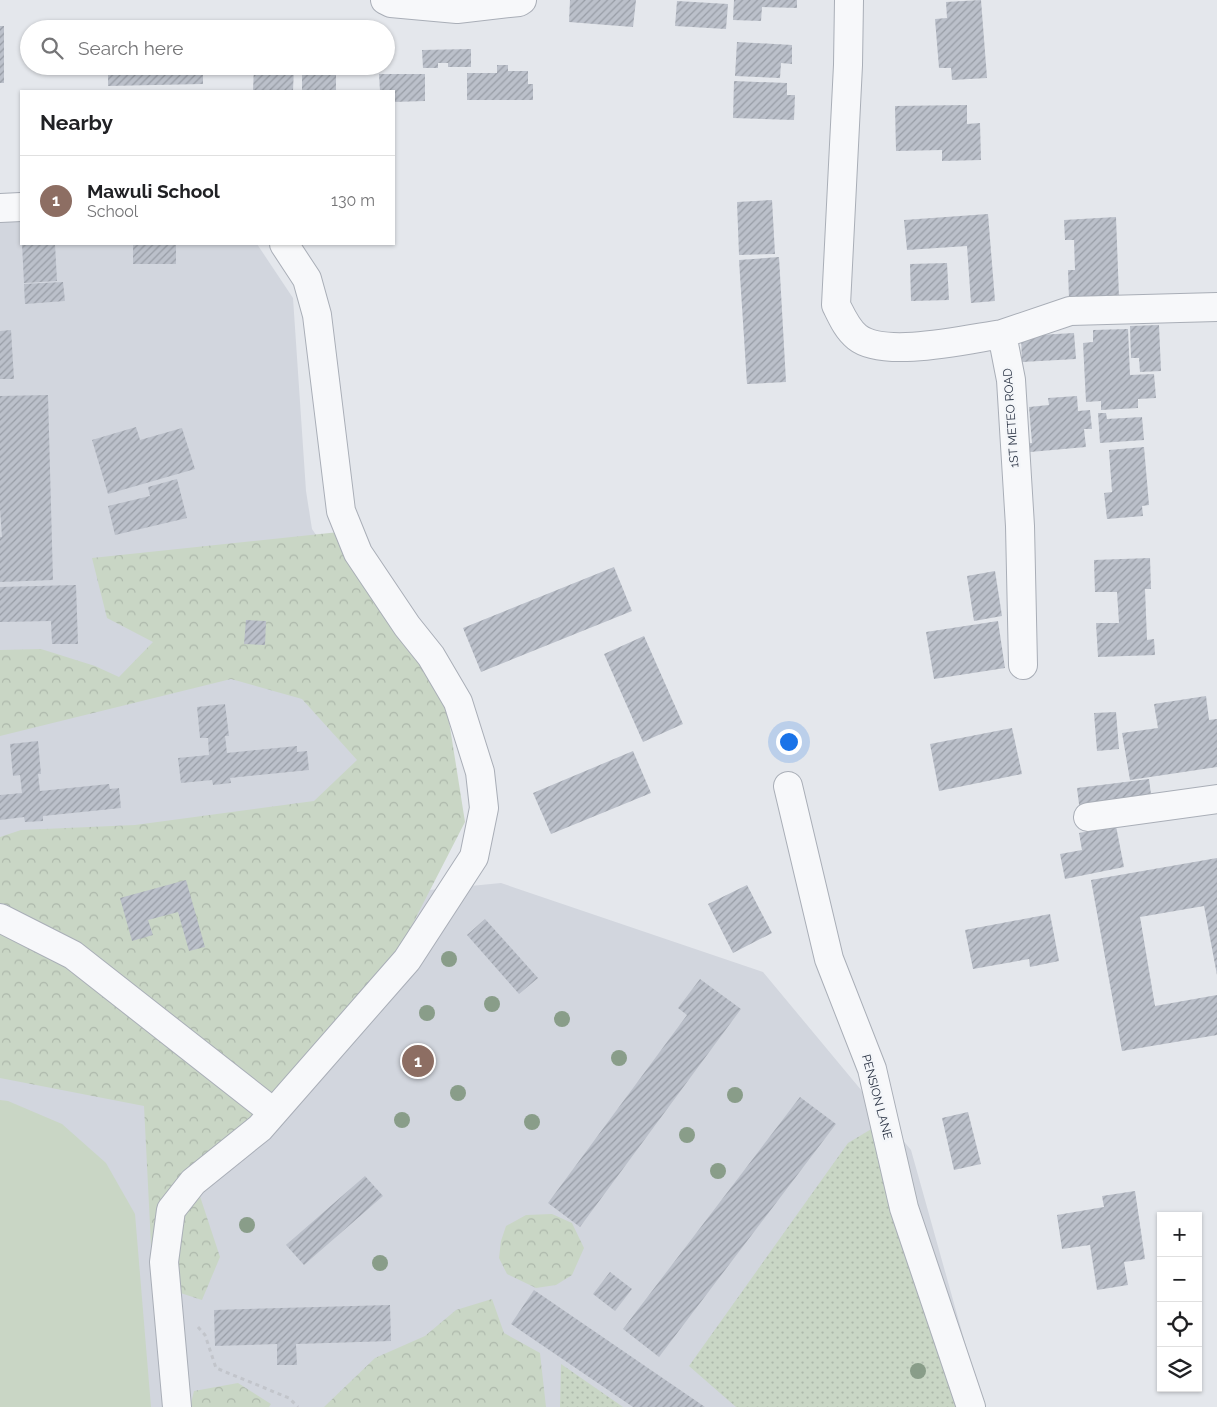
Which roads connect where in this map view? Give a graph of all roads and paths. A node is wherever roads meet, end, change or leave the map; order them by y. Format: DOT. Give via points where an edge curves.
graph roads {
  1 [pos="385,0"];
  2 [pos="522,0"];
  3 [pos="849,0"];
  4 [pos="20,207"];
  5 [pos="0,208"];
  6 [pos="285,245"];
  7 [pos="1217,307"];
  8 [pos="1002,334"];
  9 [pos="1023,666"];
  10 [pos="788,786"];
  11 [pos="1217,799"];
  12 [pos="1088,817"];
  13 [pos="0,918"];
  14 [pos="274,1112"];
  15 [pos="168,1299"];
  16 [pos="177,1407"];
  17 [pos="298,1407"];
  18 [pos="971,1407"];
  1 -- 2 [label="street" via="457,9"];
  3 -- 8 [label="street" via="836,305 845,324 858,338 874,346 894,349"];
  4 -- 5 [label="street"];
  6 -- 14 [label="street" via="308,279 317,315 341,510 358,552 431,656 458,702 480,772 484,808 474,857 407,960"];
  7 -- 8 [label="street" via="1070,311"];
  8 -- 9 [label="street, 1ST METEO ROAD" via="1011,380 1020,526"];
  10 -- 18 [label="street, PENSION LANE" via="829,959 872,1069 904,1208"];
  11 -- 12 [label="street"];
  13 -- 14 [label="street" via="73,955"];
  14 -- 15 [label="street" via="260,1128 193,1182 171,1210 164,1262"];
  15 -- 16 [label="street"];
  15 -- 17 [label="path" via="205,1335 216,1368 289,1398"];
}
